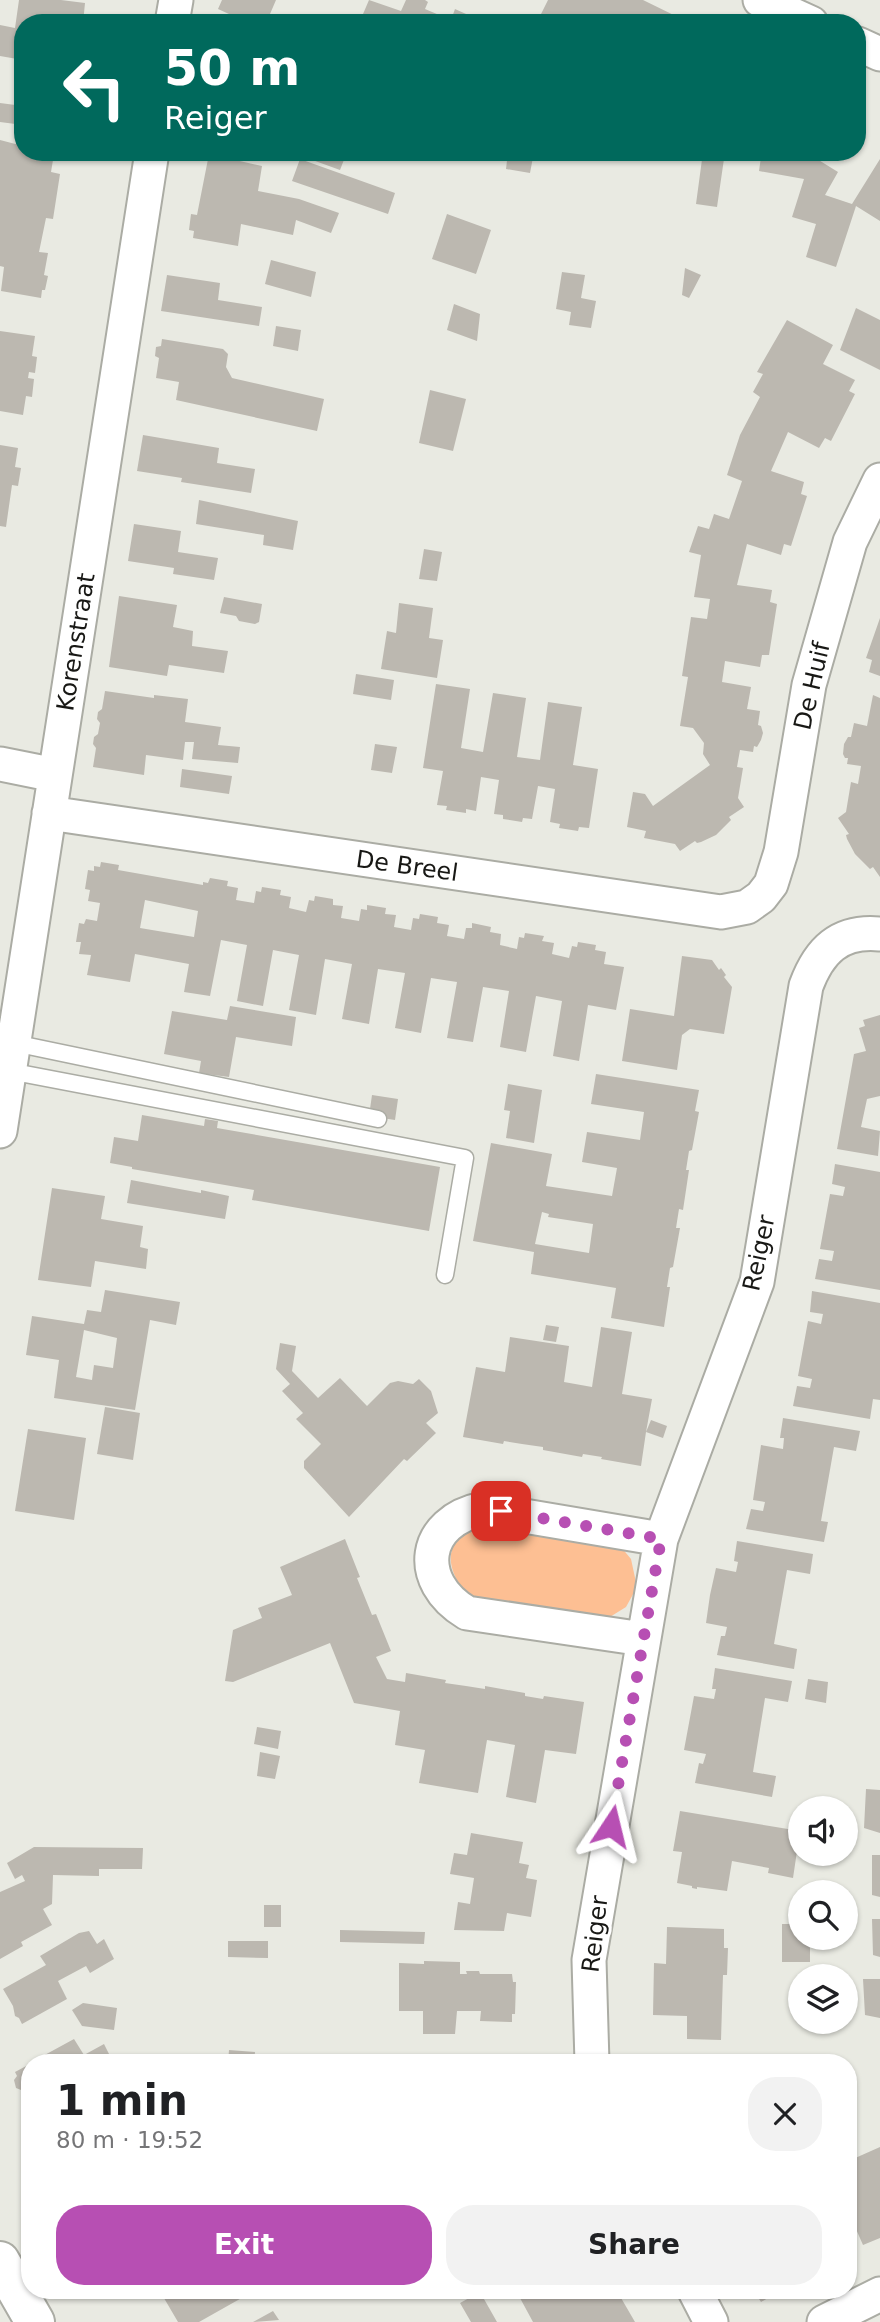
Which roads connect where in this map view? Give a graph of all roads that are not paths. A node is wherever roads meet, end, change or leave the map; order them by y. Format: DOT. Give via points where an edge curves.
graph roads {
  1 [pos="760,0"];
  2 [pos="791,14"];
  3 [pos="151,161"];
  4 [pos="880,480"];
  5 [pos="0,764"];
  6 [pos="55,775"];
  7 [pos="49,813"];
  8 [pos="761,897"];
  9 [pos="880,934"];
  10 [pos="11,1057"];
  11 [pos="378,1119"];
  12 [pos="0,1131"];
  13 [pos="446,1275"];
  14 [pos="661,1539"];
  15 [pos="643,1639"];
  16 [pos="592,2054"];
  17 [pos="0,2260"];
  18 [pos="880,2294"];
  19 [pos="21,2297"];
  20 [pos="22,2299"];
  21 [pos="699,2299"];
  22 [pos="35,2322"];
  23 [pos="712,2322"];
  24 [pos="824,2322"];
  1 -- 2 [label="street"];
  3 -- 6 [label="street, Korenstraat"];
  4 -- 8 [label="street, De Huif" via="850,542 813,672 781,852 771,884"];
  5 -- 6 [label="street"];
  6 -- 7 [label="street, Korenstraat"];
  7 -- 8 [label="street, De Breel" via="721,912 747,906"];
  7 -- 10 [label="street, Korenstraat"];
  9 -- 14 [label="street, Reiger" via="867,933 833,944 818,958 806,986 757,1282"];
  10 -- 11 [label="lane"];
  10 -- 12 [label="street, Korenstraat"];
  10 -- 13 [label="lane" via="465,1158"];
  14 -- 15 [label="street, Reiger"];
  14 -- 15 [label="street" via="483,1509 465,1512 450,1522 432,1553 432,1572 439,1589 467,1613"];
  15 -- 16 [label="street, Reiger" via="589,1959"];
  17 -- 19 [label="street"];
  18 -- 24 [label="street"];
  20 -- 22 [label="street"];
  21 -- 23 [label="street"];
}
